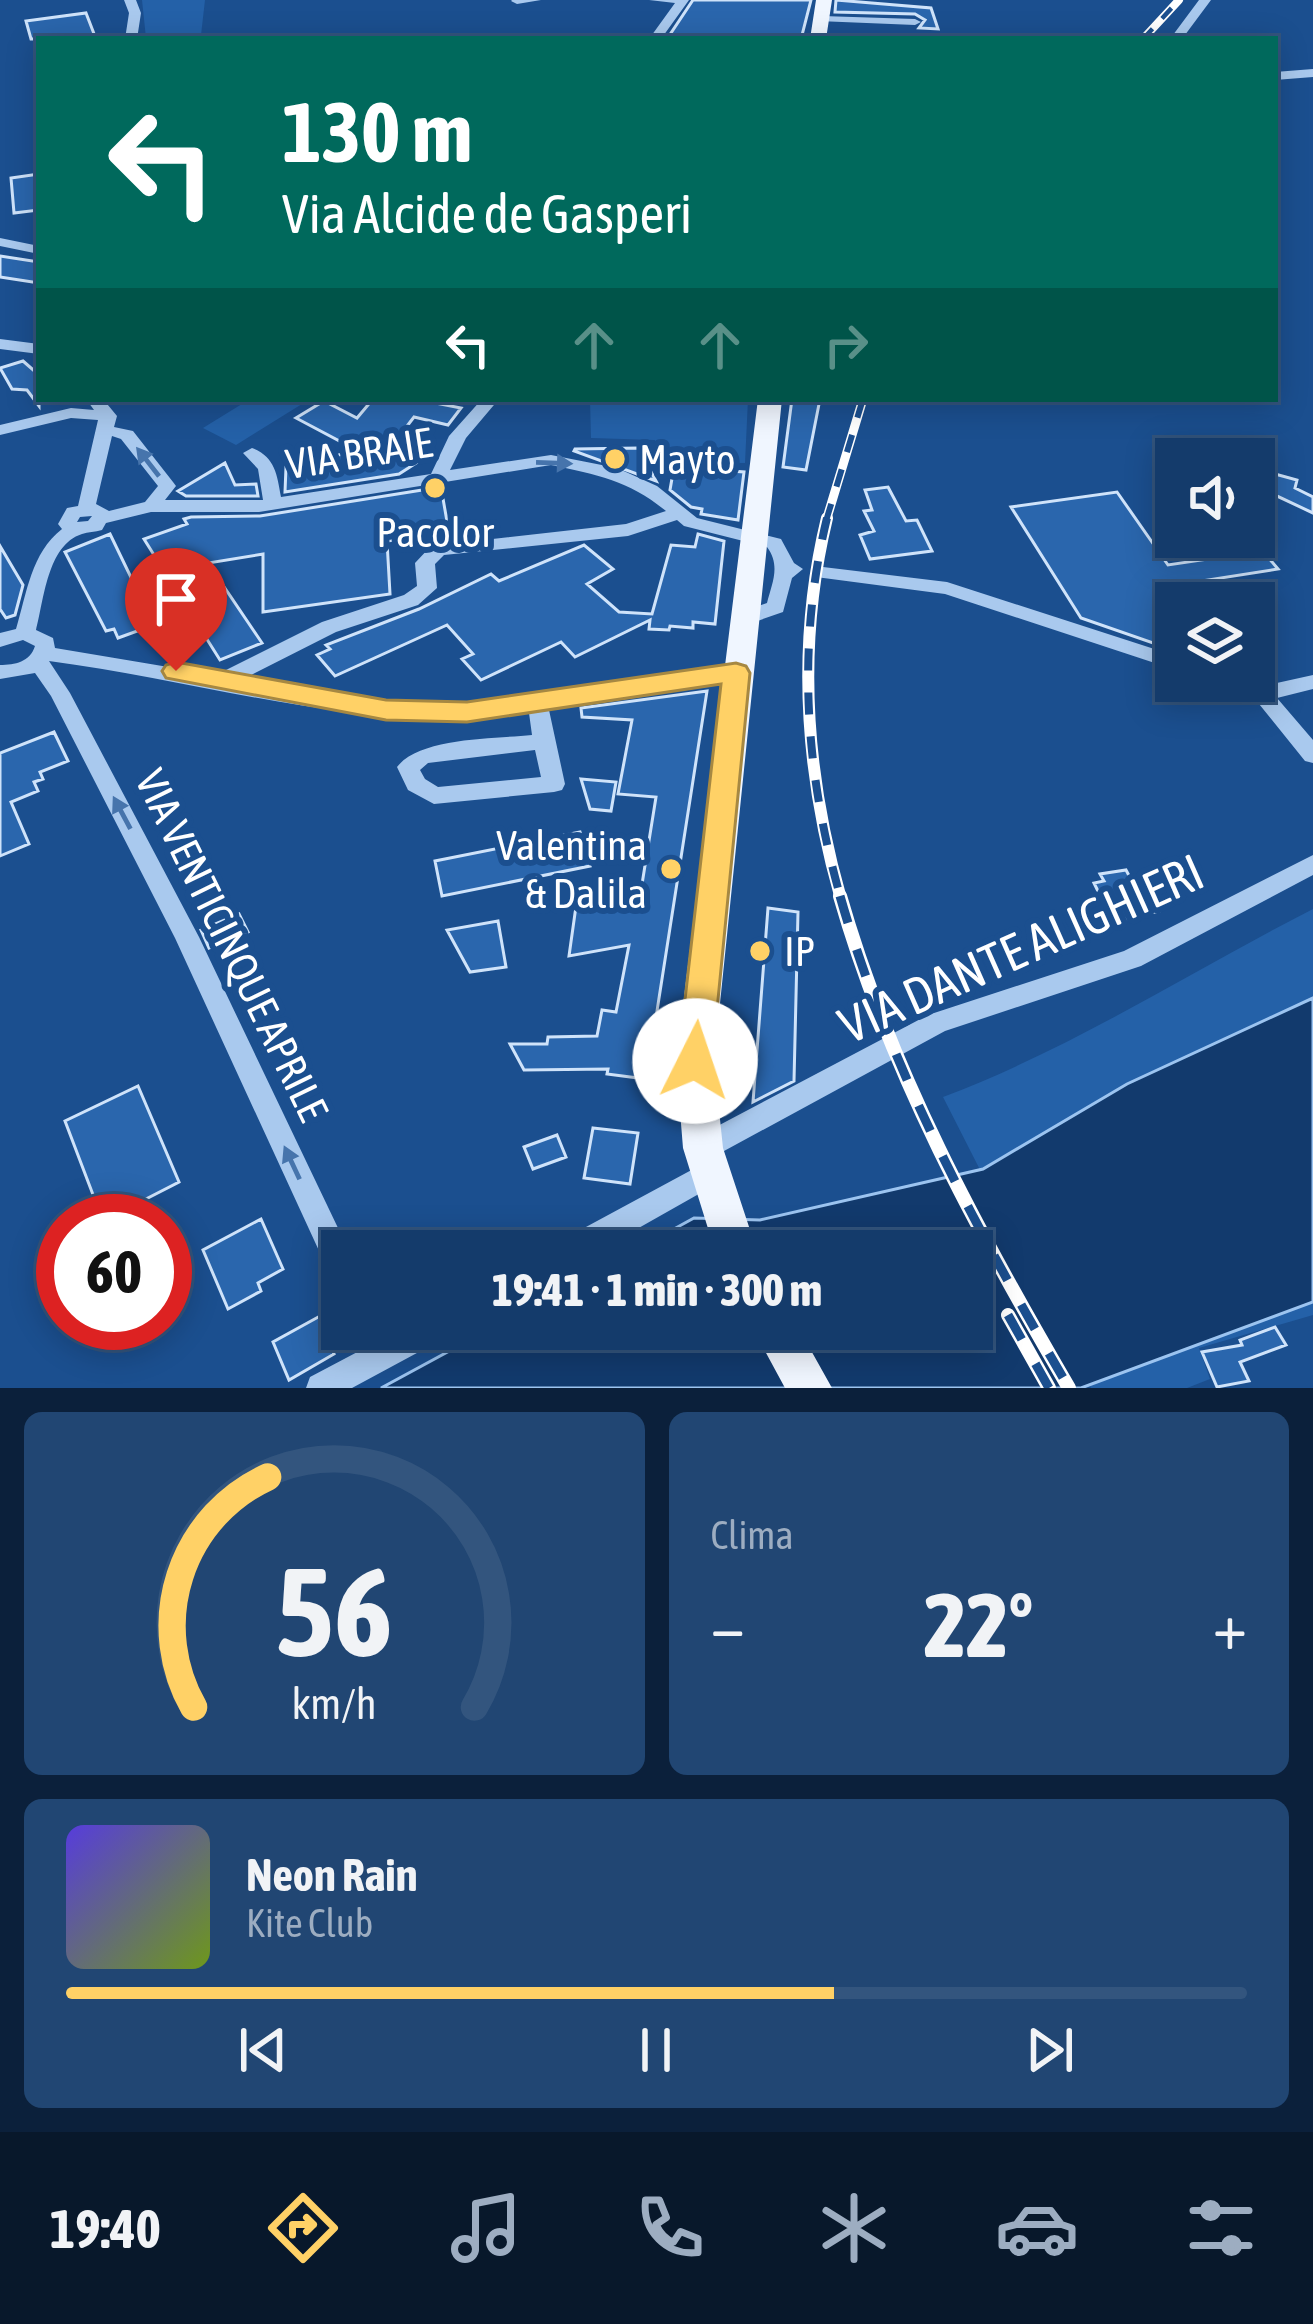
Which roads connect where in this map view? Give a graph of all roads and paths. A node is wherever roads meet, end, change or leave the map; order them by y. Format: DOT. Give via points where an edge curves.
graph roads {
  1 [pos="130,0"];
  2 [pos="535,0"];
  3 [pos="655,0"];
  4 [pos="682,0"];
  5 [pos="824,0"];
  6 [pos="1205,0"];
  7 [pos="517,1"];
  8 [pos="828,21"];
  9 [pos="916,22"];
  10 [pos="131,36"];
  11 [pos="657,36"];
  12 [pos="820,36"];
  13 [pos="831,36"];
  14 [pos="1178,36"];
  15 [pos="1313,73"];
  16 [pos="1278,76"];
  17 [pos="0,242"];
  18 [pos="36,249"];
  19 [pos="0,344"];
  20 [pos="36,349"];
  21 [pos="96,402"];
  22 [pos="488,402"];
  23 [pos="770,402"];
  24 [pos="107,423"];
  25 [pos="0,430"];
  26 [pos="252,453"];
  27 [pos="438,477"];
  28 [pos="273,504"];
  29 [pos="151,506"];
  30 [pos="94,513"];
  31 [pos="679,513"];
  32 [pos="753,539"];
  33 [pos="823,573"];
  34 [pos="743,619"];
  35 [pos="25,633"];
  36 [pos="0,640"];
  37 [pos="1155,655"];
  38 [pos="42,658"];
  39 [pos="0,672"];
  40 [pos="736,673"];
  41 [pos="221,681"];
  42 [pos="1313,682"];
  43 [pos="1275,691"];
  44 [pos="537,701"];
  45 [pos="1269,702"];
  46 [pos="544,741"];
  47 [pos="1313,754"];
  48 [pos="1313,864"];
  49 [pos="709,1169"];
  50 [pos="323,1230"];
  51 [pos="606,1230"];
  52 [pos="729,1230"];
  53 [pos="366,1350"];
  54 [pos="787,1350"];
  55 [pos="321,1388"];
  56 [pos="810,1388"];
  1 -- 10 [label="street"];
  2 -- 7 [label="street"];
  3 -- 4 [label="street"];
  4 -- 11 [label="street"];
  5 -- 8 [label="main road"];
  6 -- 14 [label="street"];
  8 -- 9 [label="street"];
  8 -- 12 [label="main road"];
  8 -- 13 [label="street"];
  15 -- 16 [label="street"];
  17 -- 18 [label="street"];
  19 -- 20 [label="street"];
  21 -- 24 [label="street"];
  22 -- 27 [label="street" via="458,436"];
  23 -- 32 [label="main road"];
  24 -- 25 [label="street" via="71,413"];
  29 -- 24 [label="street, one-way" via="166,485 127,435"];
  24 -- 30 [label="street"];
  26 -- 28 [label="street" via="267,466"];
  27 -- 28 [label="street, VIA BRAIE"];
  27 -- 31 [label="street, VIA BRAIE, one-way" via="540,461 587,464 617,473"];
  28 -- 29 [label="street, VIA BRAIE"];
  29 -- 30 [label="street, VIA BRAIE"];
  30 -- 35 [label="street, VIA BRAIE" via="89,529 75,530 41,565"];
  31 -- 32 [label="street, VIA BRAIE"];
  31 -- 41 [label="street" via="628,530 438,550 425,563 427,588 411,600 329,628"];
  32 -- 34 [label="main road"];
  32 -- 34 [label="street" via="780,547 789,570 779,604"];
  33 -- 37 [label="street" via="946,588"];
  34 -- 40 [label="main road"];
  35 -- 36 [label="street"];
  35 -- 38 [label="street, VIA VENTICINQUE APRILE" via="46,644"];
  38 -- 39 [label="street" via="23,671"];
  38 -- 41 [label="street" via="131,662"];
  50 -- 38 [label="street, VIA VENTICINQUE APRILE, one-way" via="187,937"];
  40 -- 44 [label="street"];
  40 -- 49 [label="main road" via="697,1023 695,1087"];
  41 -- 44 [label="street" via="386,710 467,712"];
  42 -- 43 [label="street"];
  44 -- 46 [label="street"];
  45 -- 47 [label="street"];
  46 -- 46 [label="street" via="423,756 408,767 434,796 554,784"];
  48 -- 49 [label="street, VIA DANTE ALIGHIERI" via="1132,959 937,1023"];
  49 -- 51 [label="street, VIA DANTE ALIGHIERI"];
  49 -- 52 [label="main road"];
  53 -- 55 [label="street"];
  54 -- 56 [label="main road"];
}
